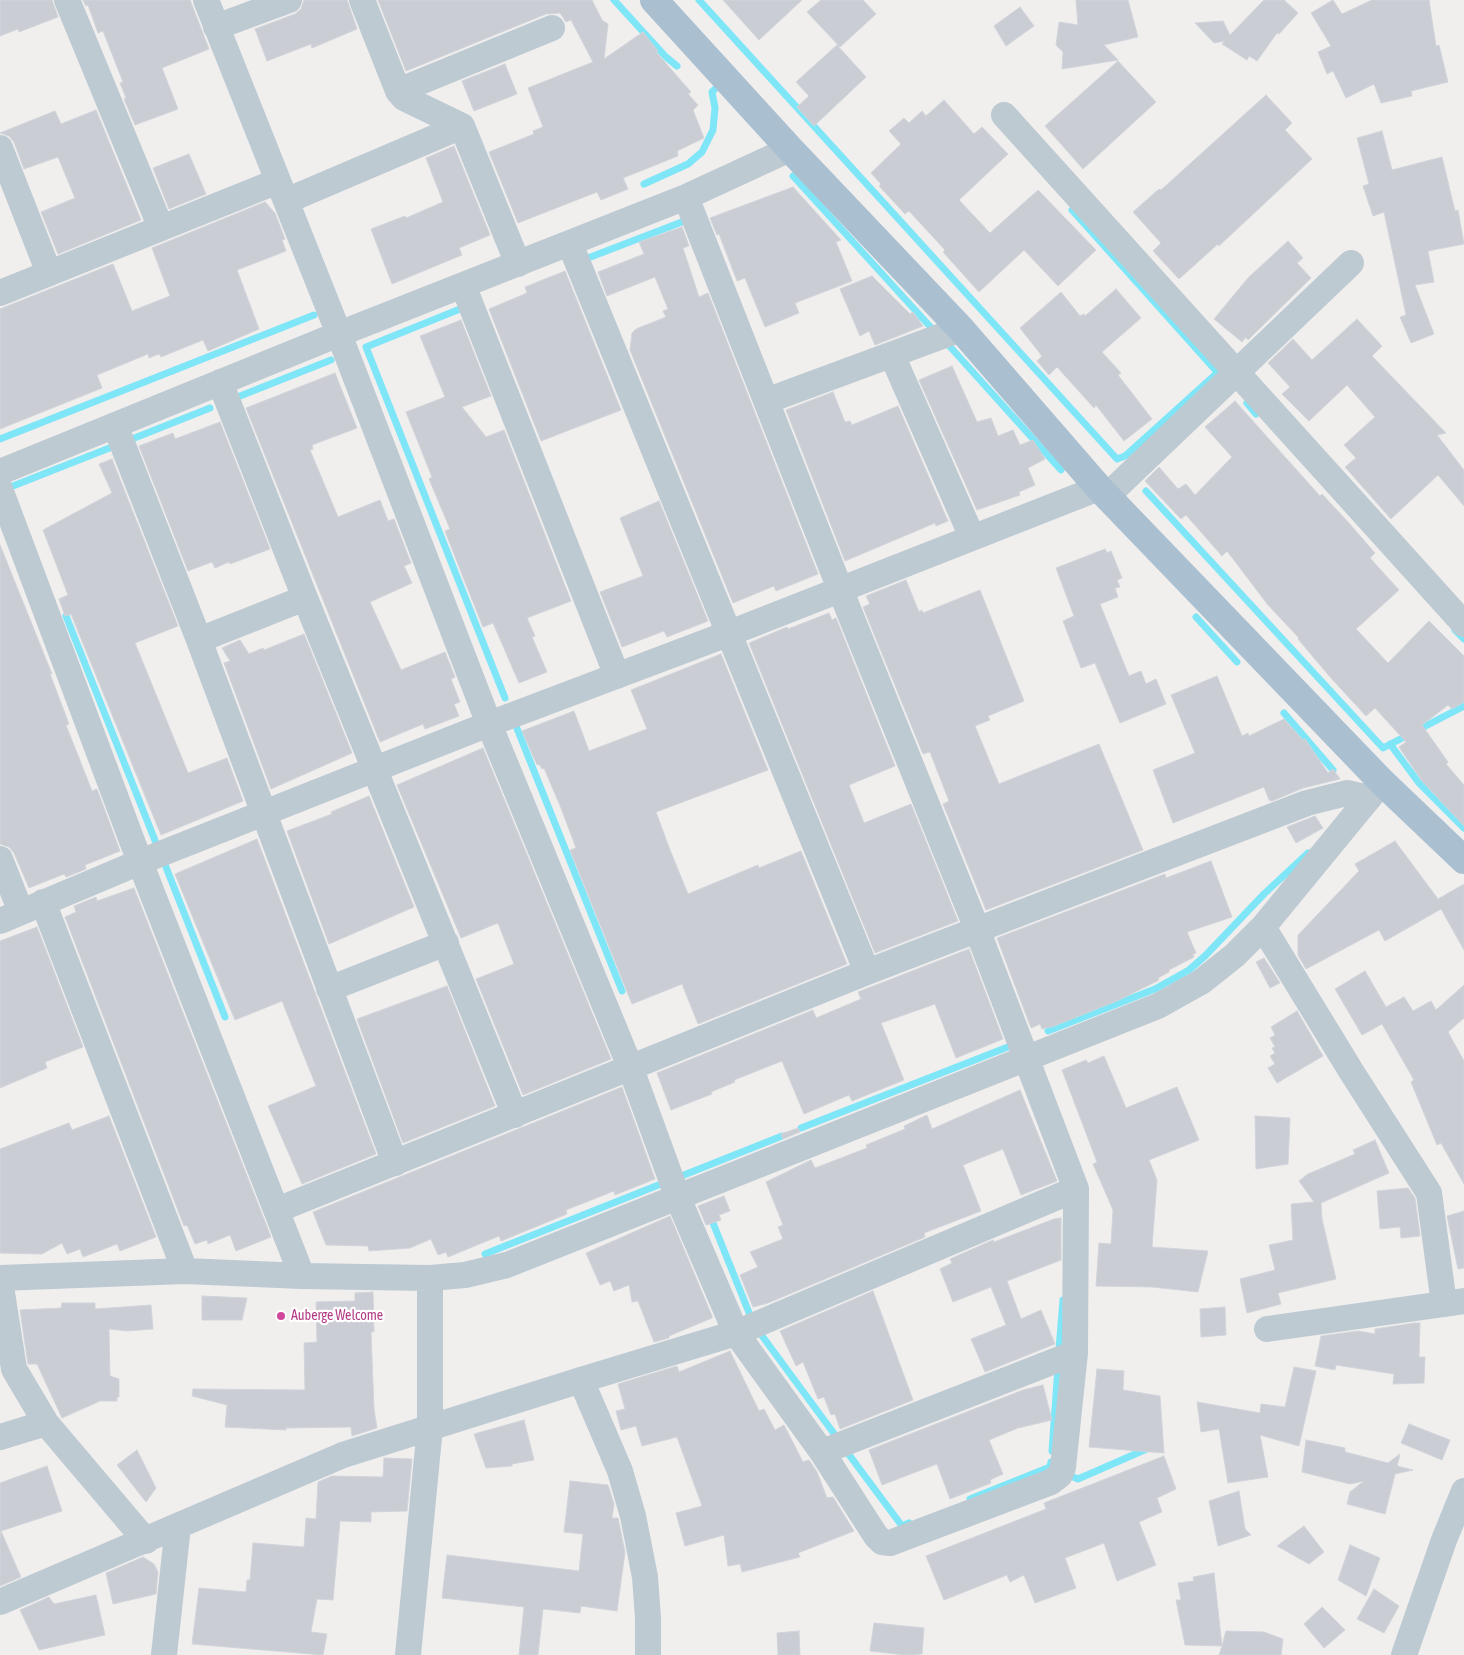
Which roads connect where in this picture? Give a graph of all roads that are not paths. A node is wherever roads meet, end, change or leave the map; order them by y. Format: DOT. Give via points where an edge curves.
graph roads {
  1 [pos="67,0"];
  2 [pos="206,0"];
  3 [pos="289,0"];
  4 [pos="362,0"];
  5 [pos="654,0"];
  6 [pos="216,27"];
  7 [pos="552,28"];
  8 [pos="398,91"];
  9 [pos="1004,115"];
  10 [pos="462,126"];
  11 [pos="0,148"];
  12 [pos="790,149"];
  13 [pos="282,191"];
  14 [pos="686,197"];
  15 [pos="161,228"];
  16 [pos="570,244"];
  17 [pos="1351,263"];
  18 [pos="518,264"];
  19 [pos="49,273"];
  20 [pos="463,285"];
  21 [pos="0,293"];
  22 [pos="961,329"];
  23 [pos="339,334"];
  24 [pos="892,355"];
  25 [pos="1237,372"];
  26 [pos="220,382"];
  27 [pos="766,401"];
  28 [pos="114,425"];
  29 [pos="0,472"];
  30 [pos="0,489"];
  31 [pos="1103,492"];
  32 [pos="972,537"];
  33 [pos="840,589"];
  34 [pos="305,598"];
  35 [pos="1464,624"];
  36 [pos="730,633"];
  37 [pos="199,640"];
  38 [pos="617,676"];
  39 [pos="489,724"];
  40 [pos="376,769"];
  41 [pos="1376,790"];
  42 [pos="263,813"];
  43 [pos="0,859"];
  44 [pos="1464,860"];
  45 [pos="140,862"];
  46 [pos="22,912"];
  47 [pos="1263,927"];
  48 [pos="978,929"];
  49 [pos="446,943"];
  50 [pos="867,972"];
  51 [pos="329,989"];
  52 [pos="1026,1060"];
  53 [pos="631,1069"];
  54 [pos="515,1115"];
  55 [pos="395,1163"];
  56 [pos="1076,1189"];
  57 [pos="678,1198"];
  58 [pos="277,1210"];
  59 [pos="185,1271"];
  60 [pos="302,1276"];
  61 [pos="430,1278"];
  62 [pos="0,1279"];
  63 [pos="1454,1302"];
  64 [pos="1267,1329"];
  65 [pos="736,1333"];
  66 [pos="1075,1353"];
  67 [pos="580,1380"];
  68 [pos="46,1422"];
  69 [pos="430,1427"];
  70 [pos="0,1437"];
  71 [pos="822,1452"];
  72 [pos="1464,1491"];
  73 [pos="178,1526"];
  74 [pos="146,1540"];
  75 [pos="0,1602"];
  76 [pos="164,1655"];
  77 [pos="408,1655"];
  78 [pos="648,1655"];
  79 [pos="1404,1655"];
  1 -- 15 [label="street"];
  2 -- 6 [label="street"];
  3 -- 6 [label="street"];
  4 -- 8 [label="street"];
  5 -- 12 [label="main road"];
  6 -- 13 [label="street"];
  7 -- 8 [label="street"];
  8 -- 10 [label="street" via="411,103"];
  9 -- 25 [label="street"];
  10 -- 13 [label="street"];
  10 -- 18 [label="street"];
  11 -- 19 [label="street"];
  12 -- 14 [label="street"];
  12 -- 22 [label="main road"];
  13 -- 15 [label="street"];
  13 -- 23 [label="street"];
  14 -- 16 [label="street"];
  14 -- 27 [label="street"];
  15 -- 19 [label="street"];
  16 -- 18 [label="street"];
  16 -- 36 [label="street"];
  17 -- 25 [label="street"];
  18 -- 20 [label="street"];
  19 -- 21 [label="street"];
  20 -- 23 [label="street"];
  20 -- 38 [label="street"];
  22 -- 24 [label="street"];
  22 -- 31 [label="main road"];
  23 -- 26 [label="street"];
  23 -- 39 [label="street"];
  24 -- 27 [label="street"];
  24 -- 32 [label="street"];
  25 -- 31 [label="street"];
  25 -- 35 [label="street"];
  26 -- 28 [label="street"];
  26 -- 34 [label="street"];
  27 -- 33 [label="street"];
  28 -- 29 [label="street"];
  28 -- 37 [label="street"];
  30 -- 45 [label="street"];
  31 -- 32 [label="street"];
  31 -- 41 [label="main road"];
  32 -- 33 [label="street"];
  33 -- 36 [label="street"];
  33 -- 48 [label="street"];
  34 -- 37 [label="street"];
  34 -- 40 [label="street"];
  36 -- 38 [label="street"];
  36 -- 50 [label="street"];
  37 -- 42 [label="street"];
  38 -- 39 [label="street"];
  39 -- 40 [label="street"];
  39 -- 53 [label="street"];
  40 -- 42 [label="street"];
  40 -- 49 [label="street"];
  41 -- 44 [label="main road"];
  41 -- 47 [label="street"];
  41 -- 48 [label="street" via="1307,803"];
  42 -- 45 [label="street"];
  42 -- 51 [label="street"];
  43 -- 46 [label="street"];
  45 -- 46 [label="street"];
  45 -- 58 [label="street"];
  46 -- 59 [label="street"];
  47 -- 52 [label="street" via="1201,982 1166,1001"];
  47 -- 63 [label="street" via="1428,1193"];
  48 -- 50 [label="street"];
  48 -- 52 [label="street"];
  49 -- 51 [label="street"];
  49 -- 54 [label="street"];
  50 -- 53 [label="street"];
  51 -- 55 [label="street"];
  52 -- 56 [label="street"];
  52 -- 57 [label="street"];
  53 -- 54 [label="street"];
  53 -- 57 [label="street"];
  54 -- 55 [label="street"];
  55 -- 58 [label="street"];
  56 -- 65 [label="street"];
  56 -- 66 [label="street"];
  57 -- 61 [label="street" via="507,1265 465,1275"];
  57 -- 65 [label="street"];
  58 -- 60 [label="street"];
  59 -- 60 [label="street"];
  59 -- 62 [label="street"];
  60 -- 61 [label="street"];
  61 -- 69 [label="street"];
  62 -- 68 [label="street" via="14,1369"];
  63 -- 64 [label="street"];
  65 -- 67 [label="street"];
  65 -- 71 [label="street"];
  66 -- 71 [label="street"];
  66 -- 71 [label="street" via="1063,1467 1060,1475 1051,1482 890,1542 882,1542"];
  67 -- 69 [label="street"];
  67 -- 78 [label="street" via="620,1471 633,1516 645,1577"];
  68 -- 70 [label="street"];
  68 -- 74 [label="street"];
  69 -- 73 [label="street" via="343,1455"];
  69 -- 77 [label="street"];
  72 -- 79 [label="street"];
  73 -- 74 [label="street"];
  73 -- 76 [label="street"];
  74 -- 75 [label="street"];
}
